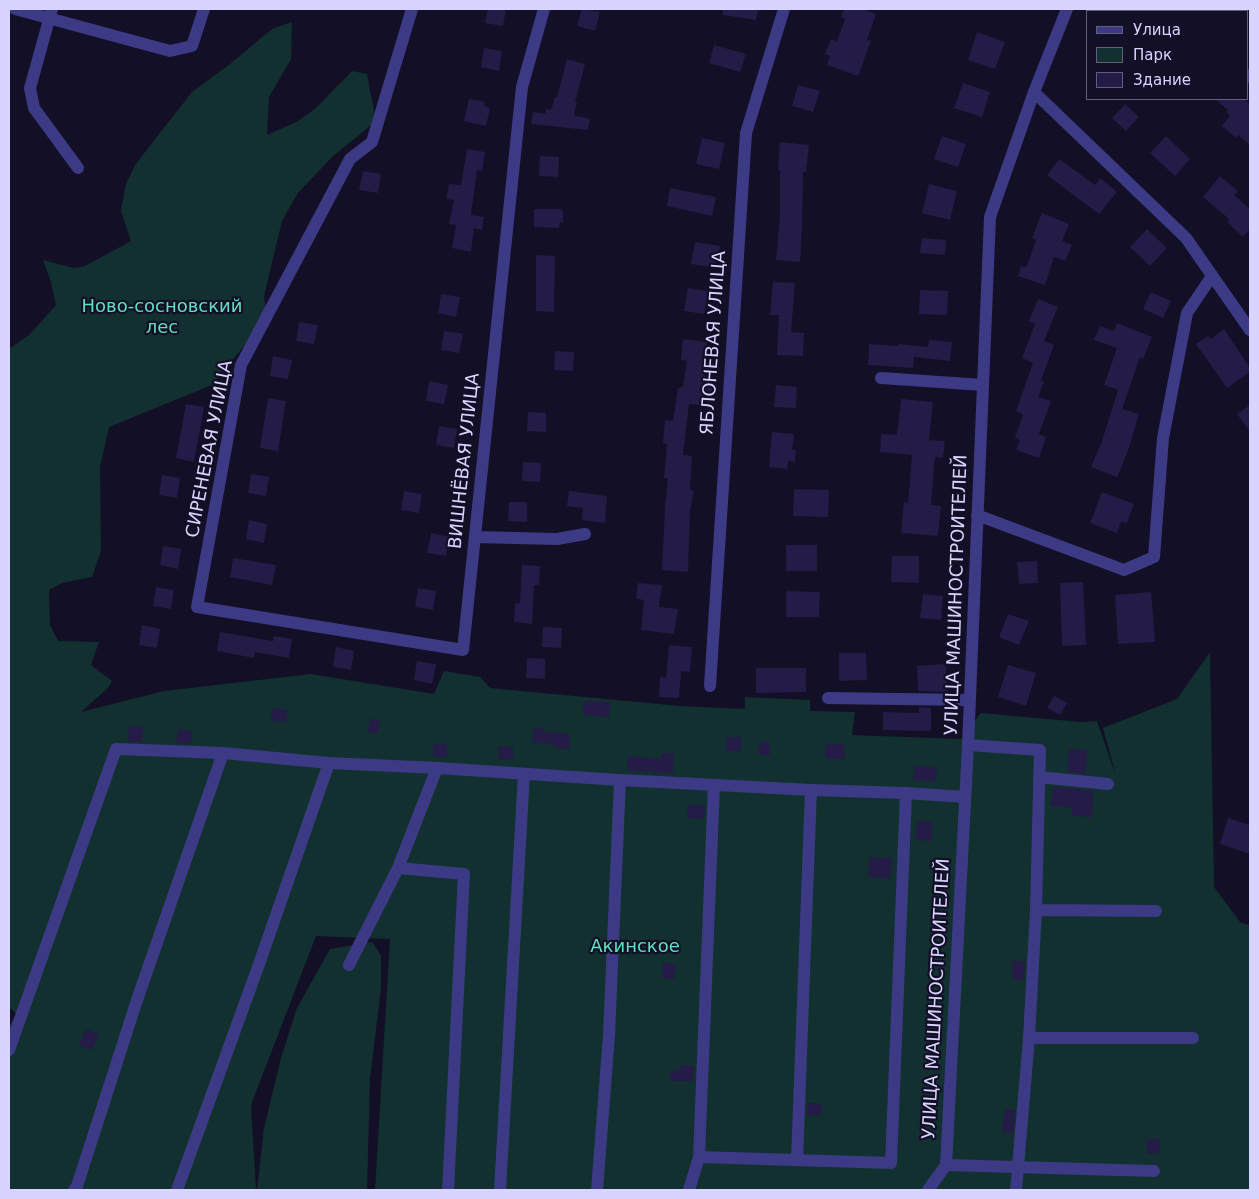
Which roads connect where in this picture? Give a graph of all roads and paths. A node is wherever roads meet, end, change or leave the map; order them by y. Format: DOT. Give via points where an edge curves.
graph roads {
  1 [pos="16,9"];
  2 [pos="204,9"];
  3 [pos="412,9"];
  4 [pos="544,9"];
  5 [pos="784,9"];
  6 [pos="1067,9"];
  7 [pos="50,13"];
  8 [pos="1034,92"];
  9 [pos="78,168"];
  10 [pos="1212,276"];
  11 [pos="1250,330"];
  12 [pos="881,378"];
  13 [pos="983,385"];
  14 [pos="977,515"];
  15 [pos="585,534"];
  16 [pos="475,537"];
  17 [pos="196,607"];
  18 [pos="710,686"];
  19 [pos="828,698"];
  20 [pos="969,700"];
  21 [pos="968,745"];
  22 [pos="223,753"];
  23 [pos="329,763"];
  24 [pos="437,768"];
  25 [pos="524,774"];
  26 [pos="1039,778"];
  27 [pos="620,780"];
  28 [pos="1108,784"];
  29 [pos="714,785"];
  30 [pos="811,790"];
  31 [pos="906,793"];
  32 [pos="965,797"];
  33 [pos="398,868"];
  34 [pos="1036,910"];
  35 [pos="1156,911"];
  36 [pos="349,965"];
  37 [pos="1029,1038"];
  38 [pos="1193,1038"];
  39 [pos="9,1050"];
  40 [pos="699,1157"];
  41 [pos="797,1160"];
  42 [pos="946,1165"];
  43 [pos="1016,1168"];
  44 [pos="1154,1171"];
  45 [pos="74,1190"];
  46 [pos="177,1190"];
  47 [pos="448,1190"];
  48 [pos="500,1190"];
  49 [pos="597,1190"];
  50 [pos="689,1190"];
  51 [pos="928,1190"];
  52 [pos="1016,1190"];
  1 -- 7 [label="street"];
  2 -- 7 [label="street" via="192,46 170,52"];
  3 -- 17 [label="street, СИРЕНЕВАЯ УЛИЦА" via="372,142 350,159 241,365"];
  4 -- 16 [label="street, ВИШНЁВАЯ УЛИЦА" via="522,87"];
  5 -- 18 [label="street, ЯБЛОНЕВАЯ УЛИЦА" via="746,133"];
  6 -- 8 [label="street, УЛИЦА МАШИНОСТРОИТЕЛЕЙ"];
  7 -- 9 [label="street" via="30,88 34,108"];
  8 -- 10 [label="street" via="1186,238"];
  8 -- 13 [label="street, УЛИЦА МАШИНОСТРОИТЕЛЕЙ" via="990,218"];
  10 -- 11 [label="street"];
  10 -- 14 [label="street" via="1187,312 1163,438 1154,558 1124,570"];
  12 -- 13 [label="street"];
  13 -- 14 [label="street, УЛИЦА МАШИНОСТРОИТЕЛЕЙ"];
  14 -- 20 [label="street, УЛИЦА МАШИНОСТРОИТЕЛЕЙ"];
  15 -- 16 [label="street" via="557,539"];
  16 -- 17 [label="street, ВИШНЁВАЯ УЛИЦА" via="464,650"];
  19 -- 20 [label="street"];
  20 -- 21 [label="street, УЛИЦА МАШИНОСТРОИТЕЛЕЙ"];
  21 -- 26 [label="street" via="1040,750"];
  21 -- 32 [label="street, УЛИЦА МАШИНОСТРОИТЕЛЕЙ"];
  22 -- 23 [label="street"];
  22 -- 39 [label="street" via="116,749"];
  22 -- 45 [label="street"];
  23 -- 24 [label="street"];
  23 -- 46 [label="street"];
  24 -- 25 [label="street"];
  24 -- 33 [label="street"];
  25 -- 27 [label="street"];
  25 -- 48 [label="street"];
  26 -- 28 [label="street"];
  26 -- 34 [label="street"];
  27 -- 29 [label="street"];
  27 -- 49 [label="street" via="609,1035"];
  29 -- 30 [label="street"];
  29 -- 40 [label="street"];
  30 -- 31 [label="street"];
  30 -- 41 [label="street"];
  31 -- 32 [label="street"];
  31 -- 41 [label="street" via="891,1163"];
  32 -- 42 [label="street, УЛИЦА МАШИНОСТРОИТЕЛЕЙ"];
  33 -- 36 [label="street"];
  33 -- 47 [label="street" via="464,874"];
  34 -- 35 [label="street"];
  34 -- 37 [label="street"];
  37 -- 38 [label="street"];
  37 -- 43 [label="street"];
  40 -- 41 [label="street"];
  40 -- 50 [label="street"];
  42 -- 43 [label="street"];
  42 -- 51 [label="street, УЛИЦА МАШИНОСТРОИТЕЛЕЙ"];
  43 -- 44 [label="street"];
  43 -- 52 [label="street"];
}
